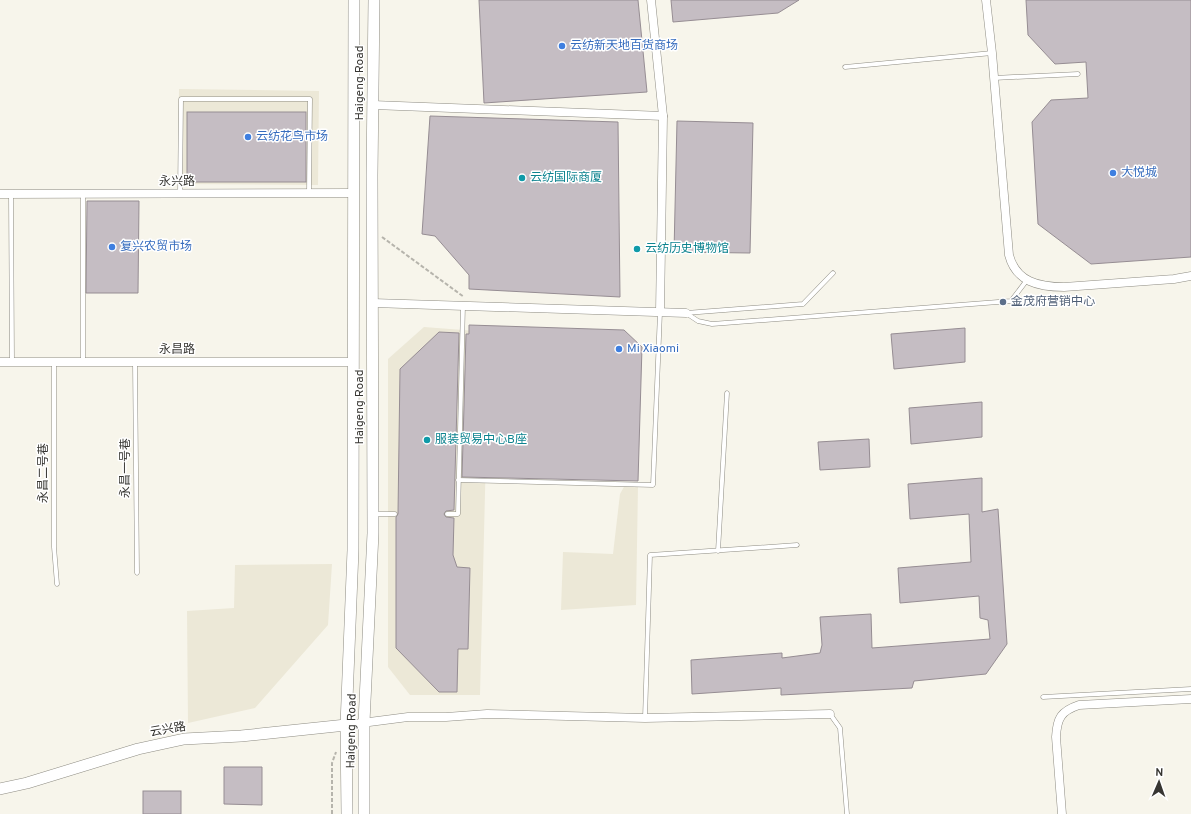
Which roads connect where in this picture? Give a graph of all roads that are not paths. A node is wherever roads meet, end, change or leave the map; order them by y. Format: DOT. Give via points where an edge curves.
graph roads {
  1 [pos="354,0"];
  2 [pos="374,0"];
  3 [pos="651,0"];
  4 [pos="986,0"];
  5 [pos="992,53"];
  6 [pos="845,66"];
  7 [pos="1078,74"];
  8 [pos="994,78"];
  9 [pos="373,105"];
  10 [pos="663,116"];
  11 [pos="309,193"];
  12 [pos="354,193"];
  13 [pos="0,194"];
  14 [pos="11,194"];
  15 [pos="83,194"];
  16 [pos="180,194"];
  17 [pos="833,274"];
  18 [pos="1191,276"];
  19 [pos="1027,280"];
  20 [pos="373,303"];
  21 [pos="463,305"];
  22 [pos="660,312"];
  23 [pos="686,313"];
  24 [pos="0,362"];
  25 [pos="12,362"];
  26 [pos="54,362"];
  27 [pos="83,362"];
  28 [pos="135,362"];
  29 [pos="353,362"];
  30 [pos="727,394"];
  31 [pos="458,480"];
  32 [pos="373,514"];
  33 [pos="395,514"];
  34 [pos="447,514"];
  35 [pos="797,545"];
  36 [pos="718,551"];
  37 [pos="137,573"];
  38 [pos="57,584"];
  39 [pos="1191,689"];
  40 [pos="1043,697"];
  41 [pos="1191,700"];
  42 [pos="830,714"];
  43 [pos="645,718"];
  44 [pos="364,722"];
  45 [pos="346,725"];
  46 [pos="0,789"];
  47 [pos="347,814"];
  48 [pos="364,814"];
  49 [pos="847,814"];
  50 [pos="1062,814"];
  1 -- 12 [label="main road, Haigeng Road"];
  2 -- 9 [label="main road, Haigeng Road"];
  3 -- 10 [label="street"];
  4 -- 5 [label="street"];
  5 -- 6 [label="lane"];
  5 -- 8 [label="street"];
  7 -- 8 [label="lane"];
  8 -- 19 [label="street" via="1009,255 1012,266"];
  9 -- 10 [label="street"];
  9 -- 20 [label="main road, Haigeng Road"];
  10 -- 22 [label="street"];
  11 -- 12 [label="street, 永兴路"];
  11 -- 16 [label="street, 永兴路"];
  11 -- 16 [label="lane" via="310,99 181,99"];
  12 -- 29 [label="main road, Haigeng Road"];
  13 -- 14 [label="street, 永兴路"];
  14 -- 15 [label="street, 永兴路"];
  14 -- 25 [label="lane"];
  15 -- 16 [label="street, 永兴路"];
  15 -- 27 [label="lane"];
  17 -- 23 [label="lane" via="803,304"];
  18 -- 19 [label="street" via="1064,287 1046,287"];
  19 -- 23 [label="lane" via="1012,301 712,324 698,321"];
  20 -- 21 [label="street"];
  20 -- 32 [label="main road, Haigeng Road"];
  21 -- 22 [label="street"];
  21 -- 31 [label="lane"];
  22 -- 23 [label="street"];
  22 -- 31 [label="lane" via="653,485"];
  24 -- 25 [label="street, 永昌路"];
  25 -- 26 [label="street, 永昌路"];
  26 -- 27 [label="street, 永昌路"];
  26 -- 38 [label="lane, 永昌二号巷" via="54,547"];
  27 -- 28 [label="street, 永昌路"];
  28 -- 29 [label="street, 永昌路"];
  28 -- 37 [label="lane, 永昌一号巷"];
  29 -- 45 [label="main road, Haigeng Road" via="353,550"];
  30 -- 36 [label="lane"];
  31 -- 34 [label="lane" via="458,514"];
  32 -- 33 [label="lane"];
  32 -- 44 [label="main road, Haigeng Road"];
  35 -- 36 [label="lane"];
  36 -- 43 [label="lane" via="650,555"];
  39 -- 40 [label="lane"];
  41 -- 50 [label="street" via="1079,705 1064,711 1056,737"];
  42 -- 43 [label="street"];
  42 -- 49 [label="lane" via="840,728"];
  43 -- 44 [label="street" via="487,714 408,717"];
  44 -- 45 [label="street"];
  44 -- 48 [label="main road, Haigeng Road"];
  45 -- 46 [label="main road, 云兴路" via="184,739 138,749"];
  45 -- 47 [label="main road, Haigeng Road"];
}
